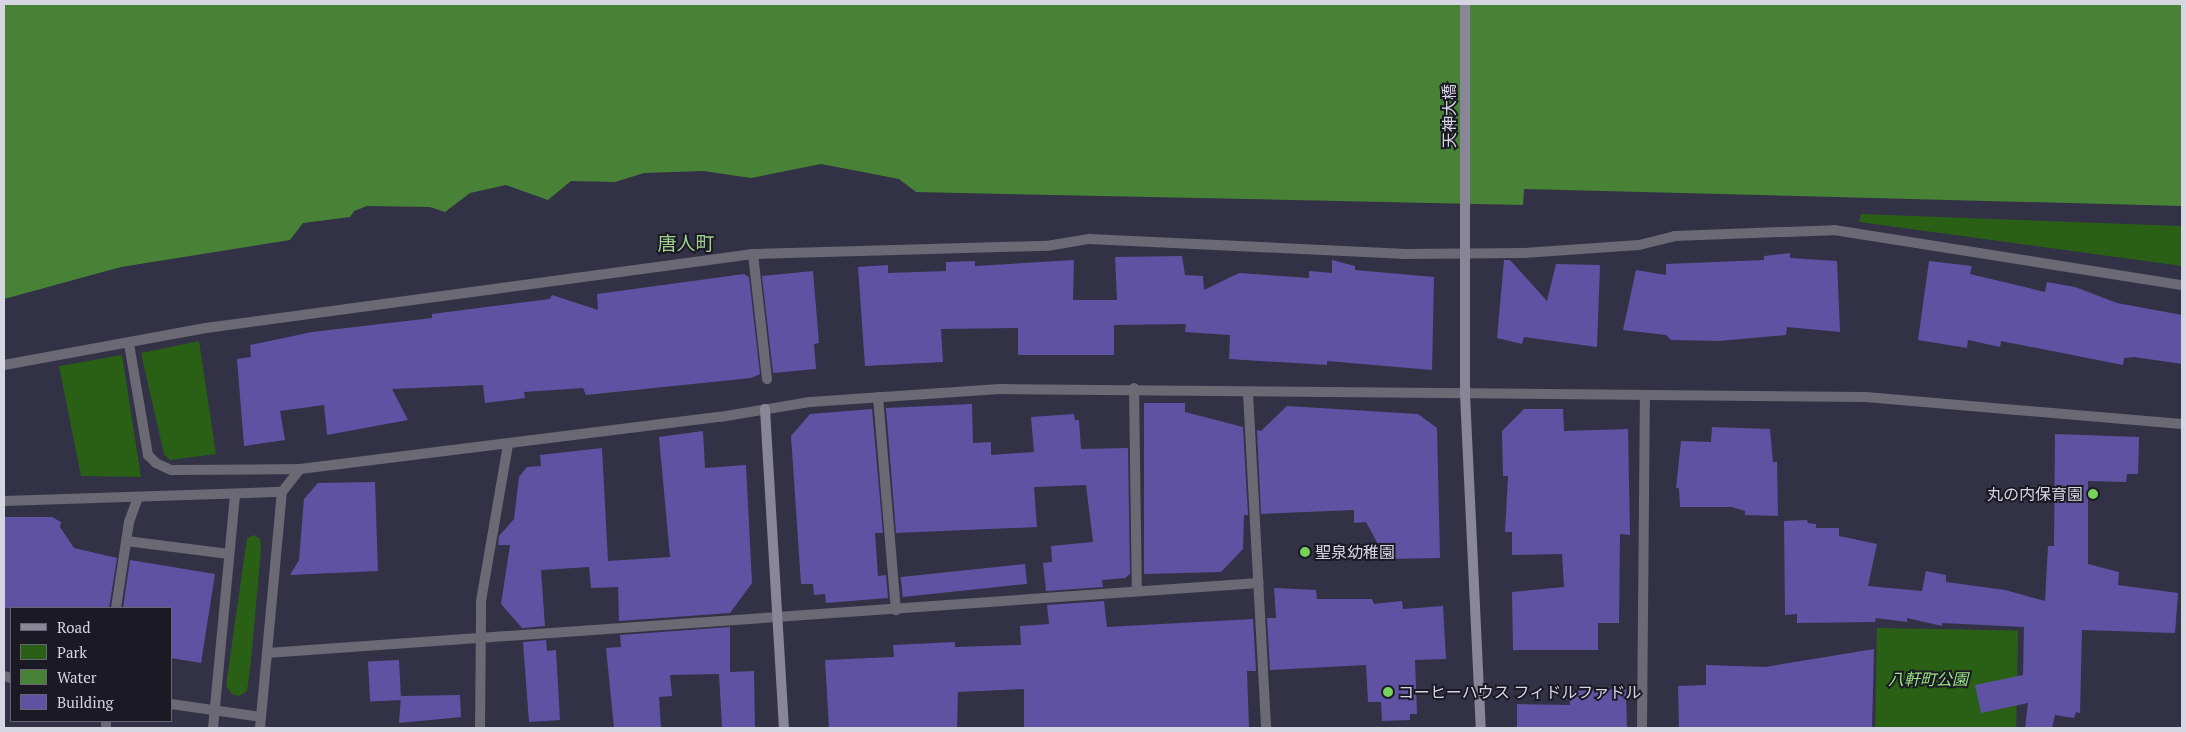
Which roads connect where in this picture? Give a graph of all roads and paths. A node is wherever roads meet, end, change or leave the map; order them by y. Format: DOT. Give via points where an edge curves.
graph roads {
  1 [pos="1465,4"];
  2 [pos="1464,252"];
  3 [pos="753,254"];
  4 [pos="2182,285"];
  5 [pos="129,344"];
  6 [pos="4,365"];
  7 [pos="767,379"];
  8 [pos="1134,388"];
  9 [pos="1248,393"];
  10 [pos="1465,394"];
  11 [pos="878,397"];
  12 [pos="1645,397"];
  13 [pos="765,409"];
  14 [pos="2182,424"];
  15 [pos="508,444"];
  16 [pos="300,469"];
  17 [pos="282,492"];
  18 [pos="235,496"];
  19 [pos="137,500"];
  20 [pos="4,502"];
  21 [pos="126,540"];
  22 [pos="229,554"];
  23 [pos="1259,583"];
  24 [pos="1137,591"];
  25 [pos="116,607"];
  26 [pos="896,610"];
  27 [pos="778,619"];
  28 [pos="479,640"];
  29 [pos="267,653"];
  30 [pos="172,704"];
  31 [pos="215,710"];
  32 [pos="261,717"];
  33 [pos="213,728"];
  34 [pos="260,728"];
  35 [pos="480,728"];
  36 [pos="784,728"];
  37 [pos="1266,728"];
  38 [pos="1481,728"];
  39 [pos="1642,728"];
  1 -- 2 [label="street, 天神大橋"];
  2 -- 3 [label="street" via="1402,254 1089,239 1048,246"];
  2 -- 4 [label="street" via="1524,253 1638,245 1674,236 1834,230"];
  2 -- 10 [label="street, 天神大橋"];
  3 -- 5 [label="street" via="206,328"];
  3 -- 7 [label="street"];
  5 -- 6 [label="street"];
  5 -- 16 [label="street" via="148,455 156,463 171,470"];
  8 -- 9 [label="street"];
  8 -- 11 [label="street" via="1000,389"];
  8 -- 24 [label="street"];
  9 -- 10 [label="street"];
  9 -- 23 [label="street"];
  10 -- 12 [label="street"];
  10 -- 38 [label="street, 天神大橋"];
  11 -- 13 [label="street"];
  11 -- 26 [label="street"];
  12 -- 14 [label="street" via="1866,397"];
  12 -- 39 [label="street"];
  13 -- 15 [label="street"];
  13 -- 27 [label="street"];
  15 -- 16 [label="street"];
  15 -- 28 [label="street" via="481,602"];
  16 -- 17 [label="street"];
  17 -- 18 [label="street"];
  17 -- 29 [label="street"];
  18 -- 19 [label="street"];
  18 -- 22 [label="street"];
  19 -- 20 [label="street"];
  19 -- 21 [label="street"];
  21 -- 22 [label="street"];
  21 -- 25 [label="street"];
  22 -- 31 [label="street"];
  23 -- 24 [label="street"];
  23 -- 37 [label="street"];
  24 -- 26 [label="street"];
  26 -- 27 [label="street"];
  27 -- 28 [label="street"];
  27 -- 36 [label="street"];
  28 -- 29 [label="street"];
  28 -- 35 [label="street"];
  29 -- 32 [label="street"];
  30 -- 31 [label="street"];
  31 -- 32 [label="street"];
  31 -- 33 [label="street"];
  32 -- 34 [label="street"];
}
